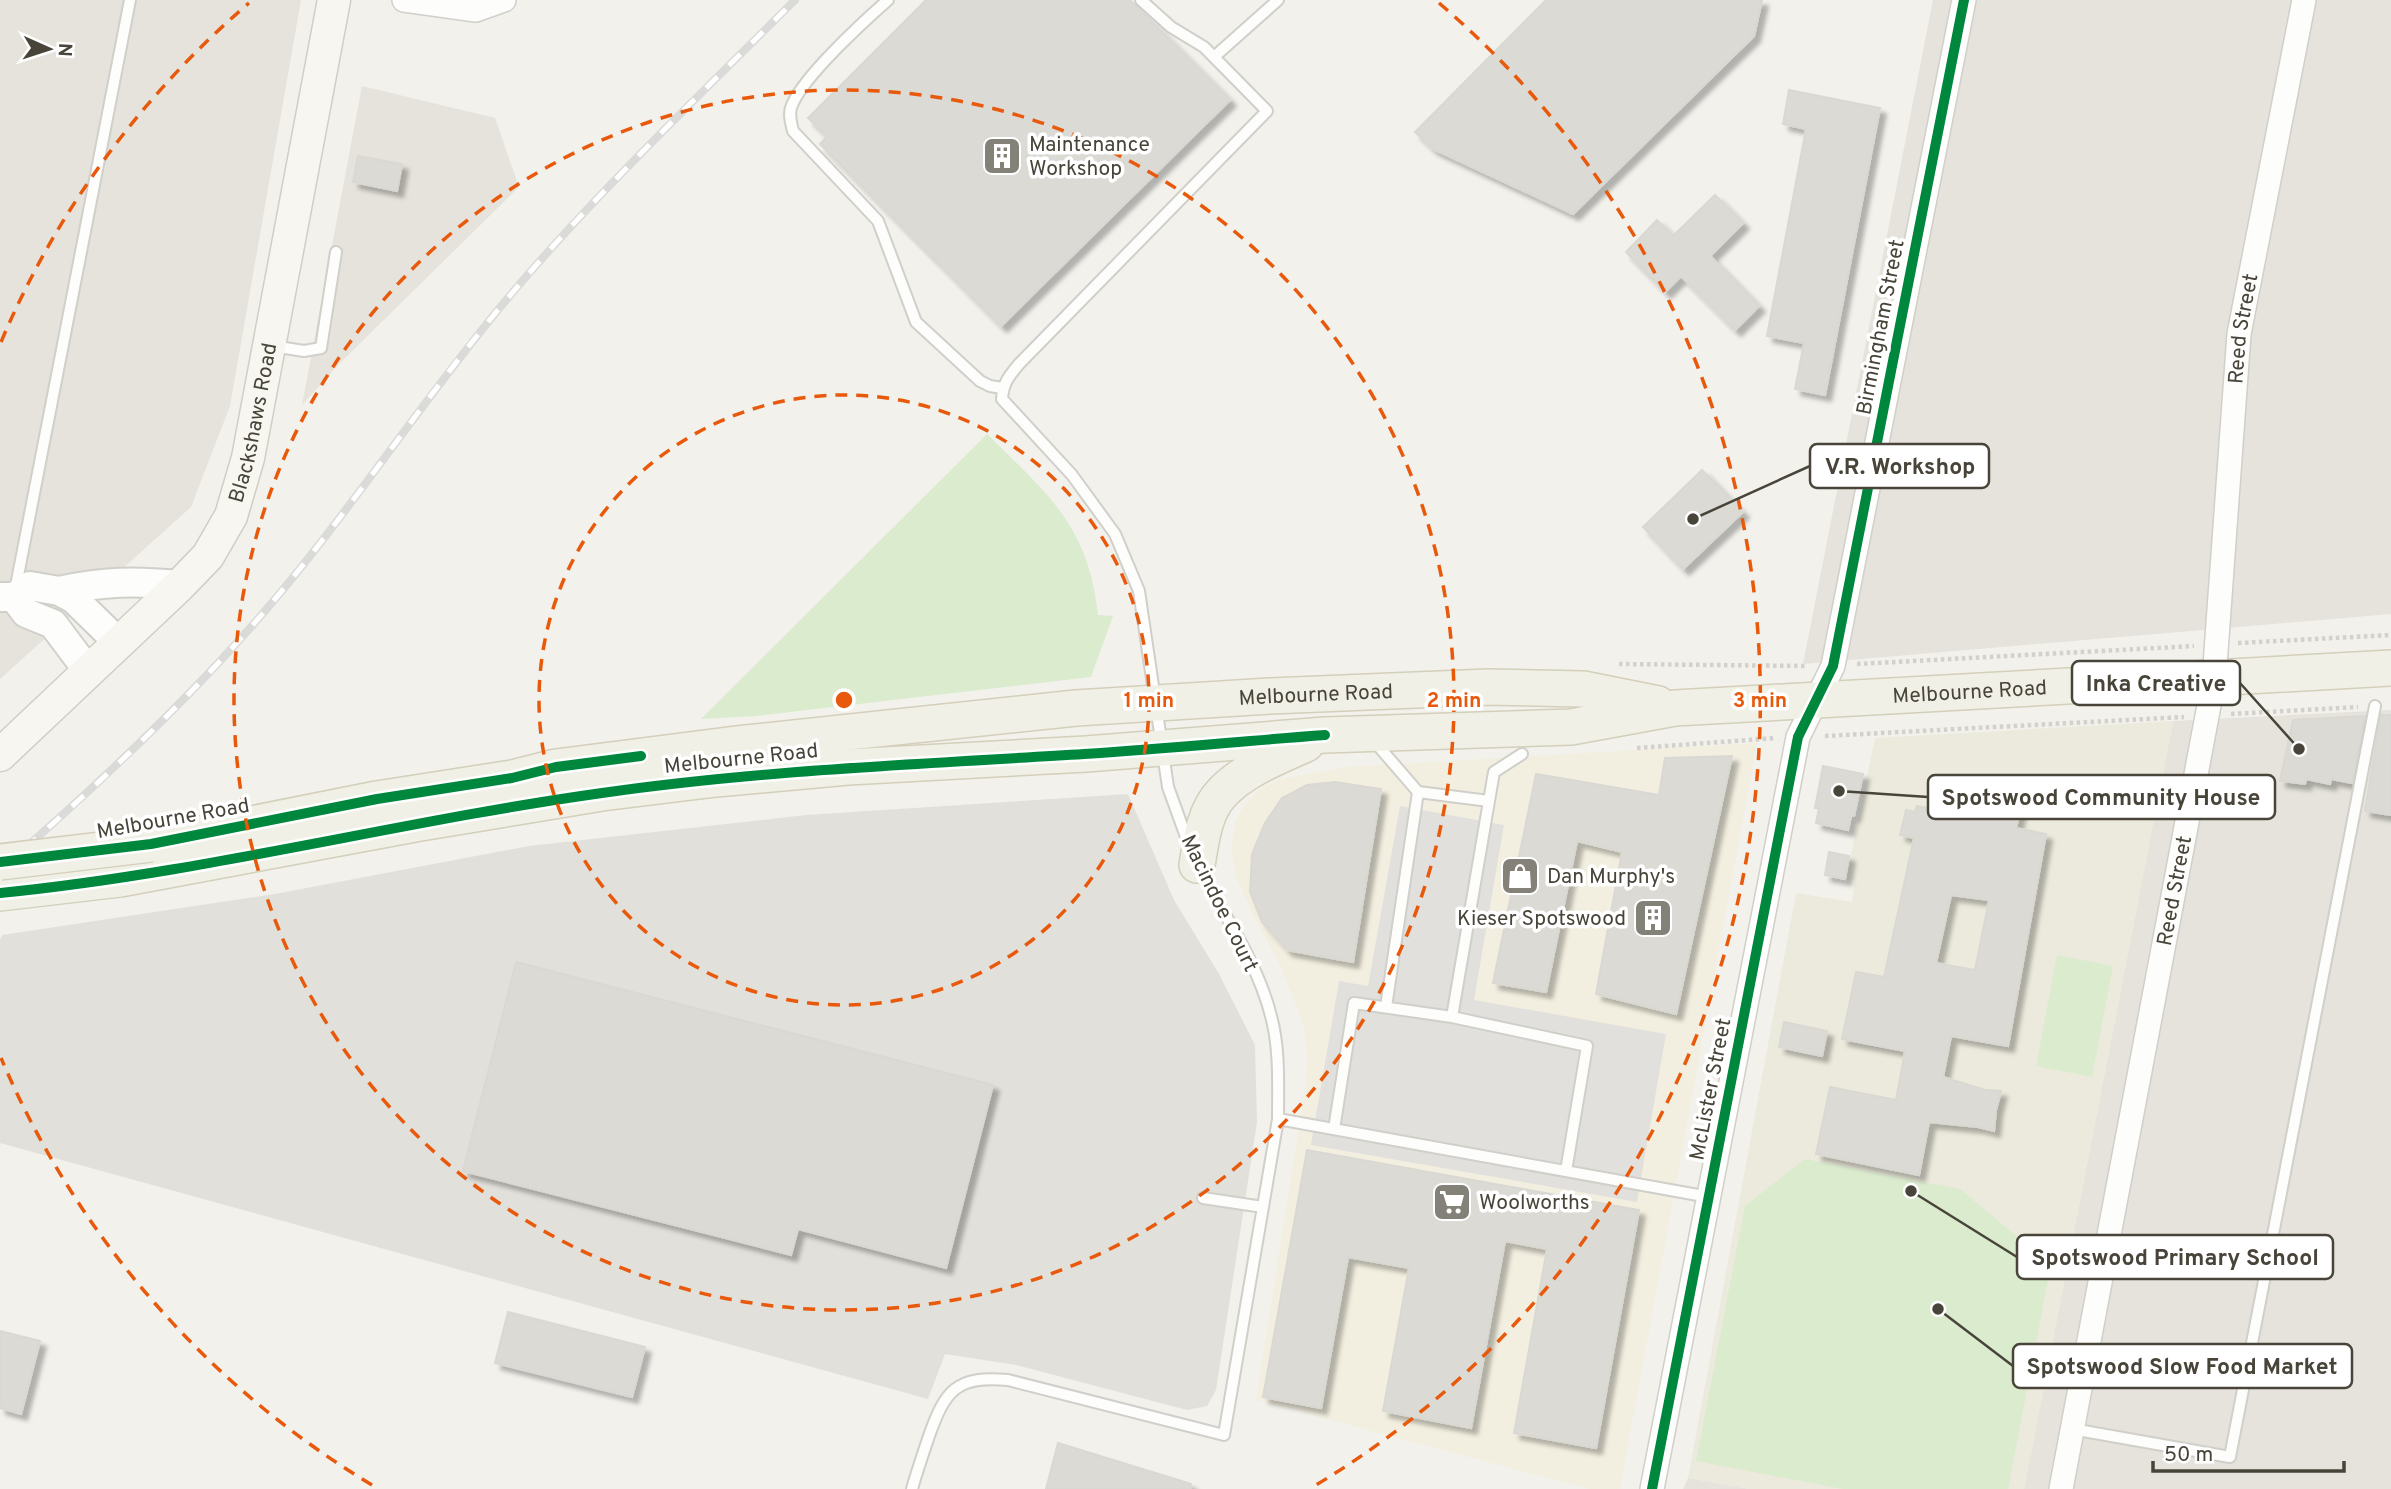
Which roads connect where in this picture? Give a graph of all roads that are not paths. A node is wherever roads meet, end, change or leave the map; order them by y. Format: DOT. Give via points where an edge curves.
graph roads {
  1 [pos="130,0"];
  2 [pos="334,0"];
  3 [pos="404,0"];
  4 [pos="505,0"];
  5 [pos="888,0"];
  6 [pos="1141,0"];
  7 [pos="1278,0"];
  8 [pos="1964,0"];
  9 [pos="2304,0"];
  10 [pos="1214,57"];
  11 [pos="336,252"];
  12 [pos="270,346"];
  13 [pos="1002,388"];
  14 [pos="180,585"];
  15 [pos="59,591"];
  16 [pos="7,597"];
  17 [pos="119,643"];
  18 [pos="2391,668"];
  19 [pos="89,672"];
  20 [pos="2214,679"];
  21 [pos="1816,700"];
  22 [pos="1154,703"];
  23 [pos="2375,706"];
  24 [pos="1675,708"];
  25 [pos="1367,734"];
  26 [pos="1325,735"];
  27 [pos="1161,747"];
  28 [pos="1522,754"];
  29 [pos="0,755"];
  30 [pos="1418,792"];
  31 [pos="1489,801"];
  32 [pos="0,862"];
  33 [pos="1197,865"];
  34 [pos="0,893"];
  35 [pos="1385,1007"];
  36 [pos="1452,1017"];
  37 [pos="1278,1119"];
  38 [pos="1334,1129"];
  39 [pos="1566,1171"];
  40 [pos="1709,1197"];
  41 [pos="1203,1198"];
  42 [pos="1263,1208"];
  43 [pos="2072,1429"];
  44 [pos="912,1489"];
  45 [pos="1652,1489"];
  46 [pos="2061,1489"];
  1 -- 16 [label="lane"];
  2 -- 12 [label="main road, Blackshaws Road"];
  3 -- 4 [label="street" via="476,10"];
  5 -- 13 [label="lane" via="809,78 791,106 793,131 878,221 916,322 979,381"];
  6 -- 10 [label="lane"];
  7 -- 10 [label="lane"];
  8 -- 21 [label="street, Birmingham Street" via="1833,666"];
  9 -- 20 [label="street, Reed Street" via="2239,334"];
  10 -- 13 [label="lane" via="1267,111 1019,364"];
  11 -- 12 [label="lane" via="321,348 304,351"];
  12 -- 14 [label="main road, Blackshaws Road" via="248,458 231,516 208,556"];
  13 -- 22 [label="lane, Macindoe Court" via="1002,399 1072,475 1115,534 1139,591"];
  14 -- 15 [label="street" via="136,581"];
  14 -- 17 [label="main road, Blackshaws Road"];
  15 -- 16 [label="street" via="30,586"];
  15 -- 17 [label="street" via="79,603"];
  16 -- 19 [label="street" via="26,613 52,624"];
  17 -- 19 [label="main road, Blackshaws Road"];
  18 -- 20 [label="main road, Melbourne Road"];
  19 -- 29 [label="main road, Blackshaws Road"];
  20 -- 21 [label="main road, Melbourne Road"];
  20 -- 43 [label="street, Reed Street"];
  21 -- 24 [label="main road, Melbourne Road"];
  21 -- 40 [label="street, McLister Street" via="1798,737"];
  22 -- 24 [label="main road, Melbourne Road" via="1488,687 1583,689"];
  22 -- 27 [label="lane, Macindoe Court"];
  22 -- 32 [label="main road, Melbourne Road, bridge" via="763,741 556,767 151,844"];
  23 -- 43 [label="lane" via="2230,1457"];
  24 -- 25 [label="main road, Melbourne Road" via="1571,727"];
  25 -- 26 [label="main road, Melbourne Road"];
  25 -- 30 [label="lane"];
  26 -- 27 [label="main road, Melbourne Road"];
  26 -- 33 [label="main road" via="1265,763 1220,794 1204,828"];
  27 -- 33 [label="lane, Macindoe Court" via="1168,787"];
  27 -- 34 [label="main road, Melbourne Road" via="848,767 602,793 120,879"];
  28 -- 31 [label="lane" via="1494,772"];
  30 -- 31 [label="lane"];
  30 -- 35 [label="lane"];
  31 -- 36 [label="lane"];
  33 -- 37 [label="lane, Macindoe Court" via="1251,961 1272,1016"];
  35 -- 36 [label="lane"];
  35 -- 38 [label="lane" via="1354,1003"];
  36 -- 39 [label="lane" via="1587,1046"];
  37 -- 38 [label="lane"];
  37 -- 42 [label="lane, Macindoe Court"];
  38 -- 39 [label="lane"];
  39 -- 40 [label="lane"];
  40 -- 45 [label="street, McLister Street"];
  41 -- 42 [label="lane"];
  42 -- 44 [label="lane, Macindoe Court" via="1224,1435 987,1378 952,1390 939,1406"];
  43 -- 46 [label="street, Reed Street"];
}
